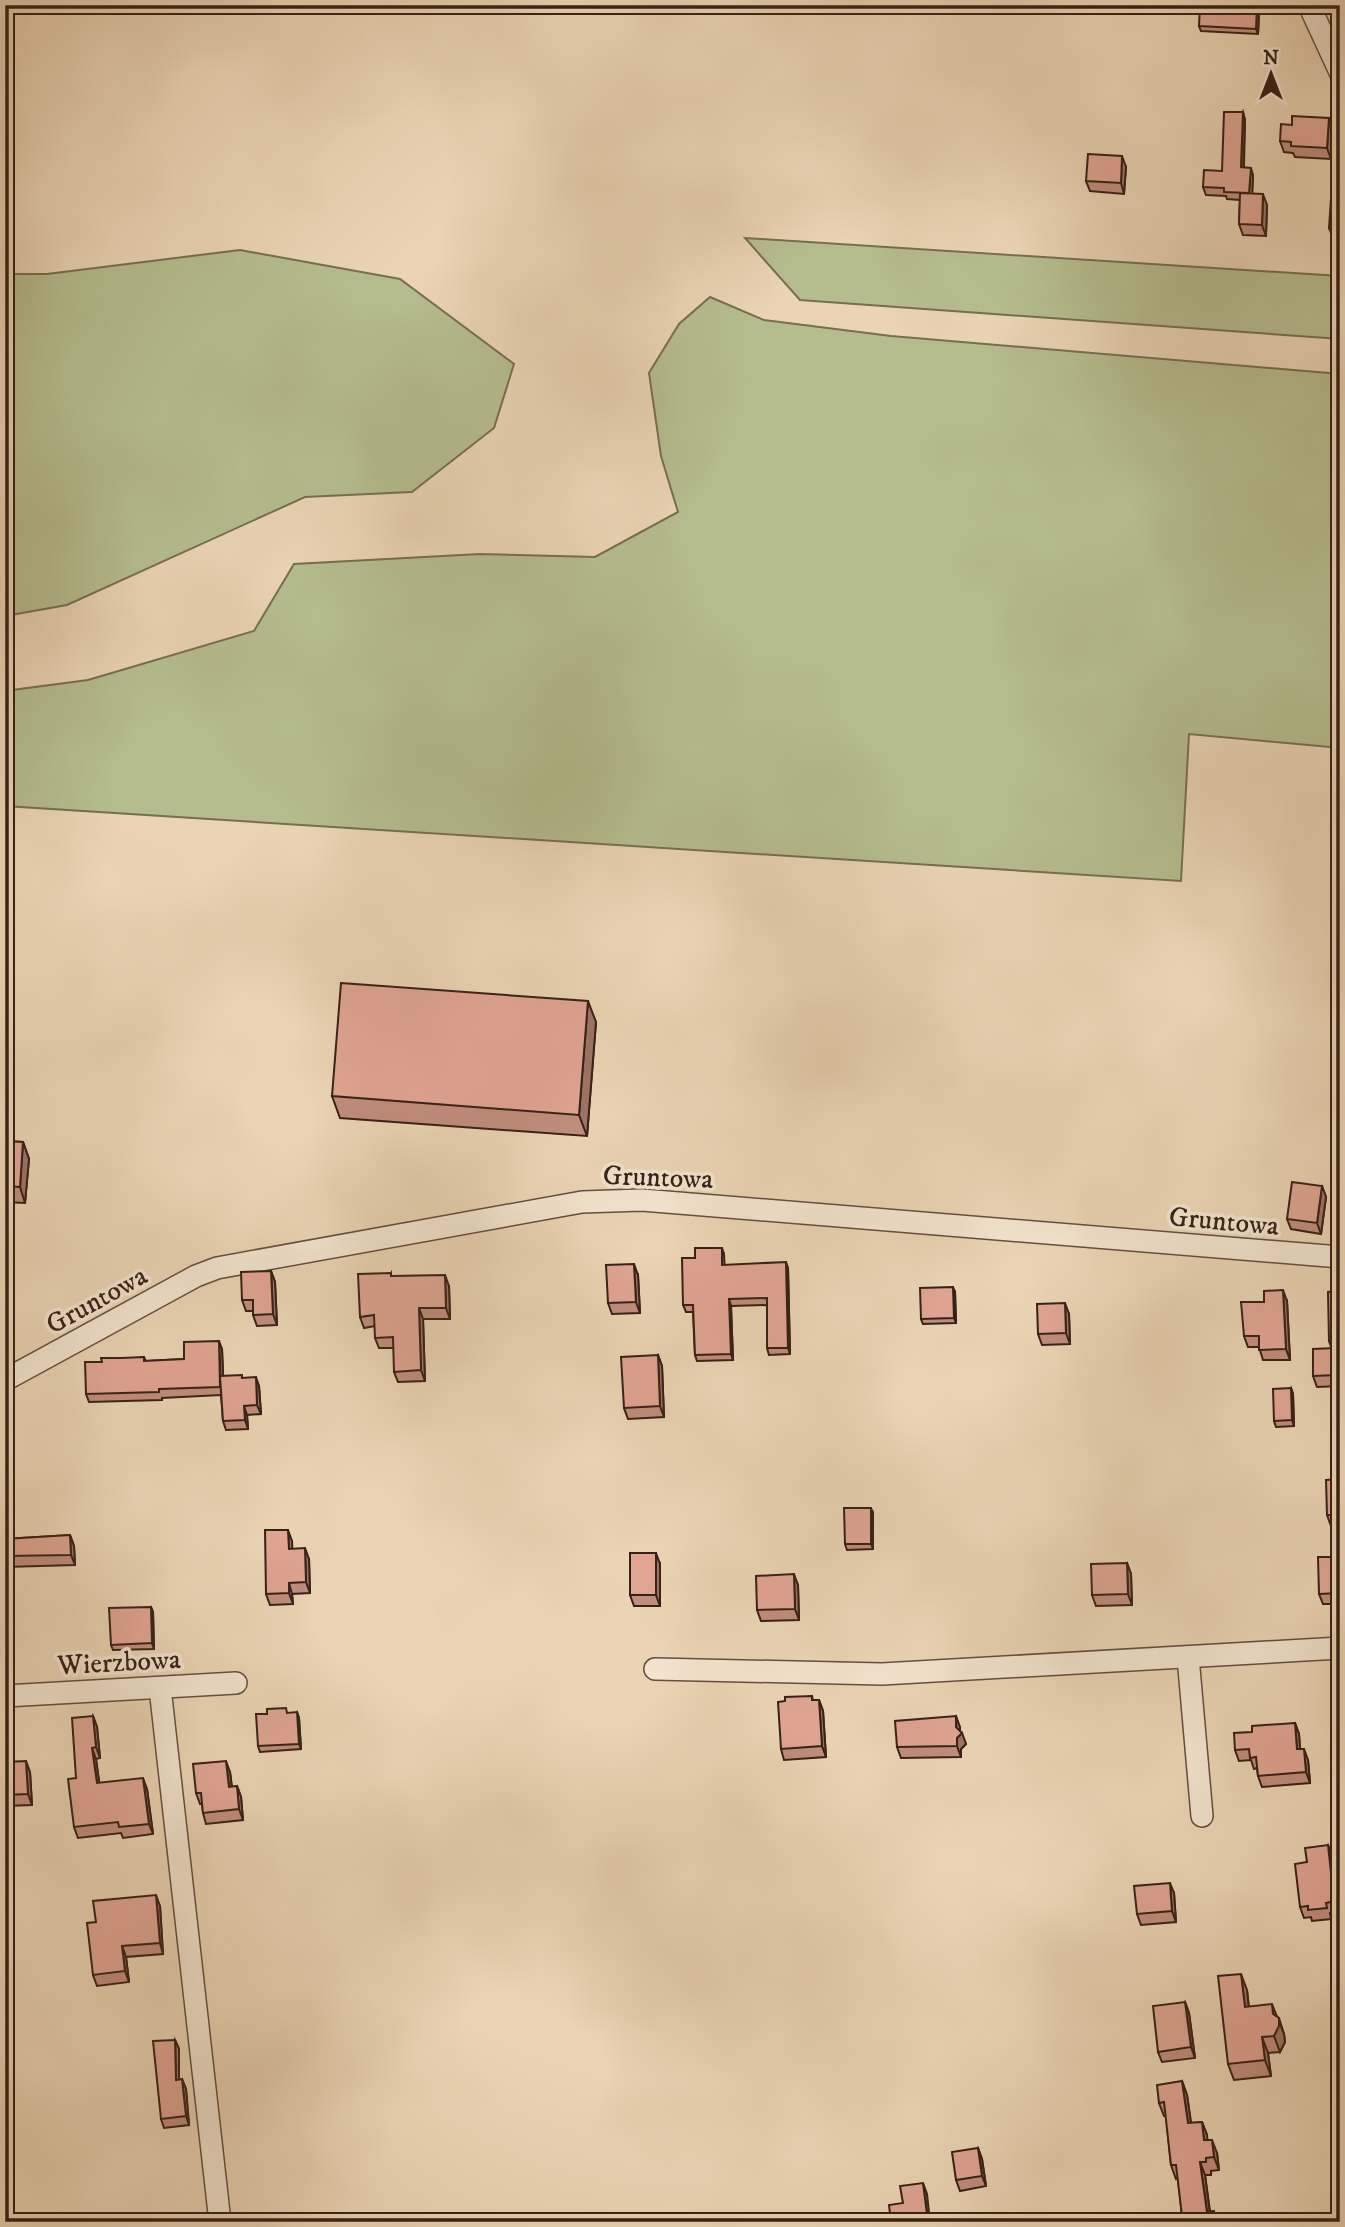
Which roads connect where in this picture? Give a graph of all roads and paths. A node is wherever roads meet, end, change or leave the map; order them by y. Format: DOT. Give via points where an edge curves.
graph roads {
  1 [pos="1310,5"];
  2 [pos="1340,72"];
  3 [pos="1340,1257"];
  4 [pos="5,1380"];
  5 [pos="1340,1648"];
  6 [pos="1188,1657"];
  7 [pos="655,1670"];
  8 [pos="236,1683"];
  9 [pos="160,1688"];
  10 [pos="5,1696"];
  11 [pos="1202,1816"];
  12 [pos="220,2222"];
  1 -- 2 [label="street"];
  3 -- 4 [label="street, Gruntowa" via="642,1200 582,1202 217,1268"];
  5 -- 6 [label="street"];
  6 -- 7 [label="street" via="882,1674"];
  6 -- 11 [label="street"];
  8 -- 9 [label="street, Wierzbowa"];
  9 -- 10 [label="street, Wierzbowa"];
  9 -- 12 [label="street"];
}
